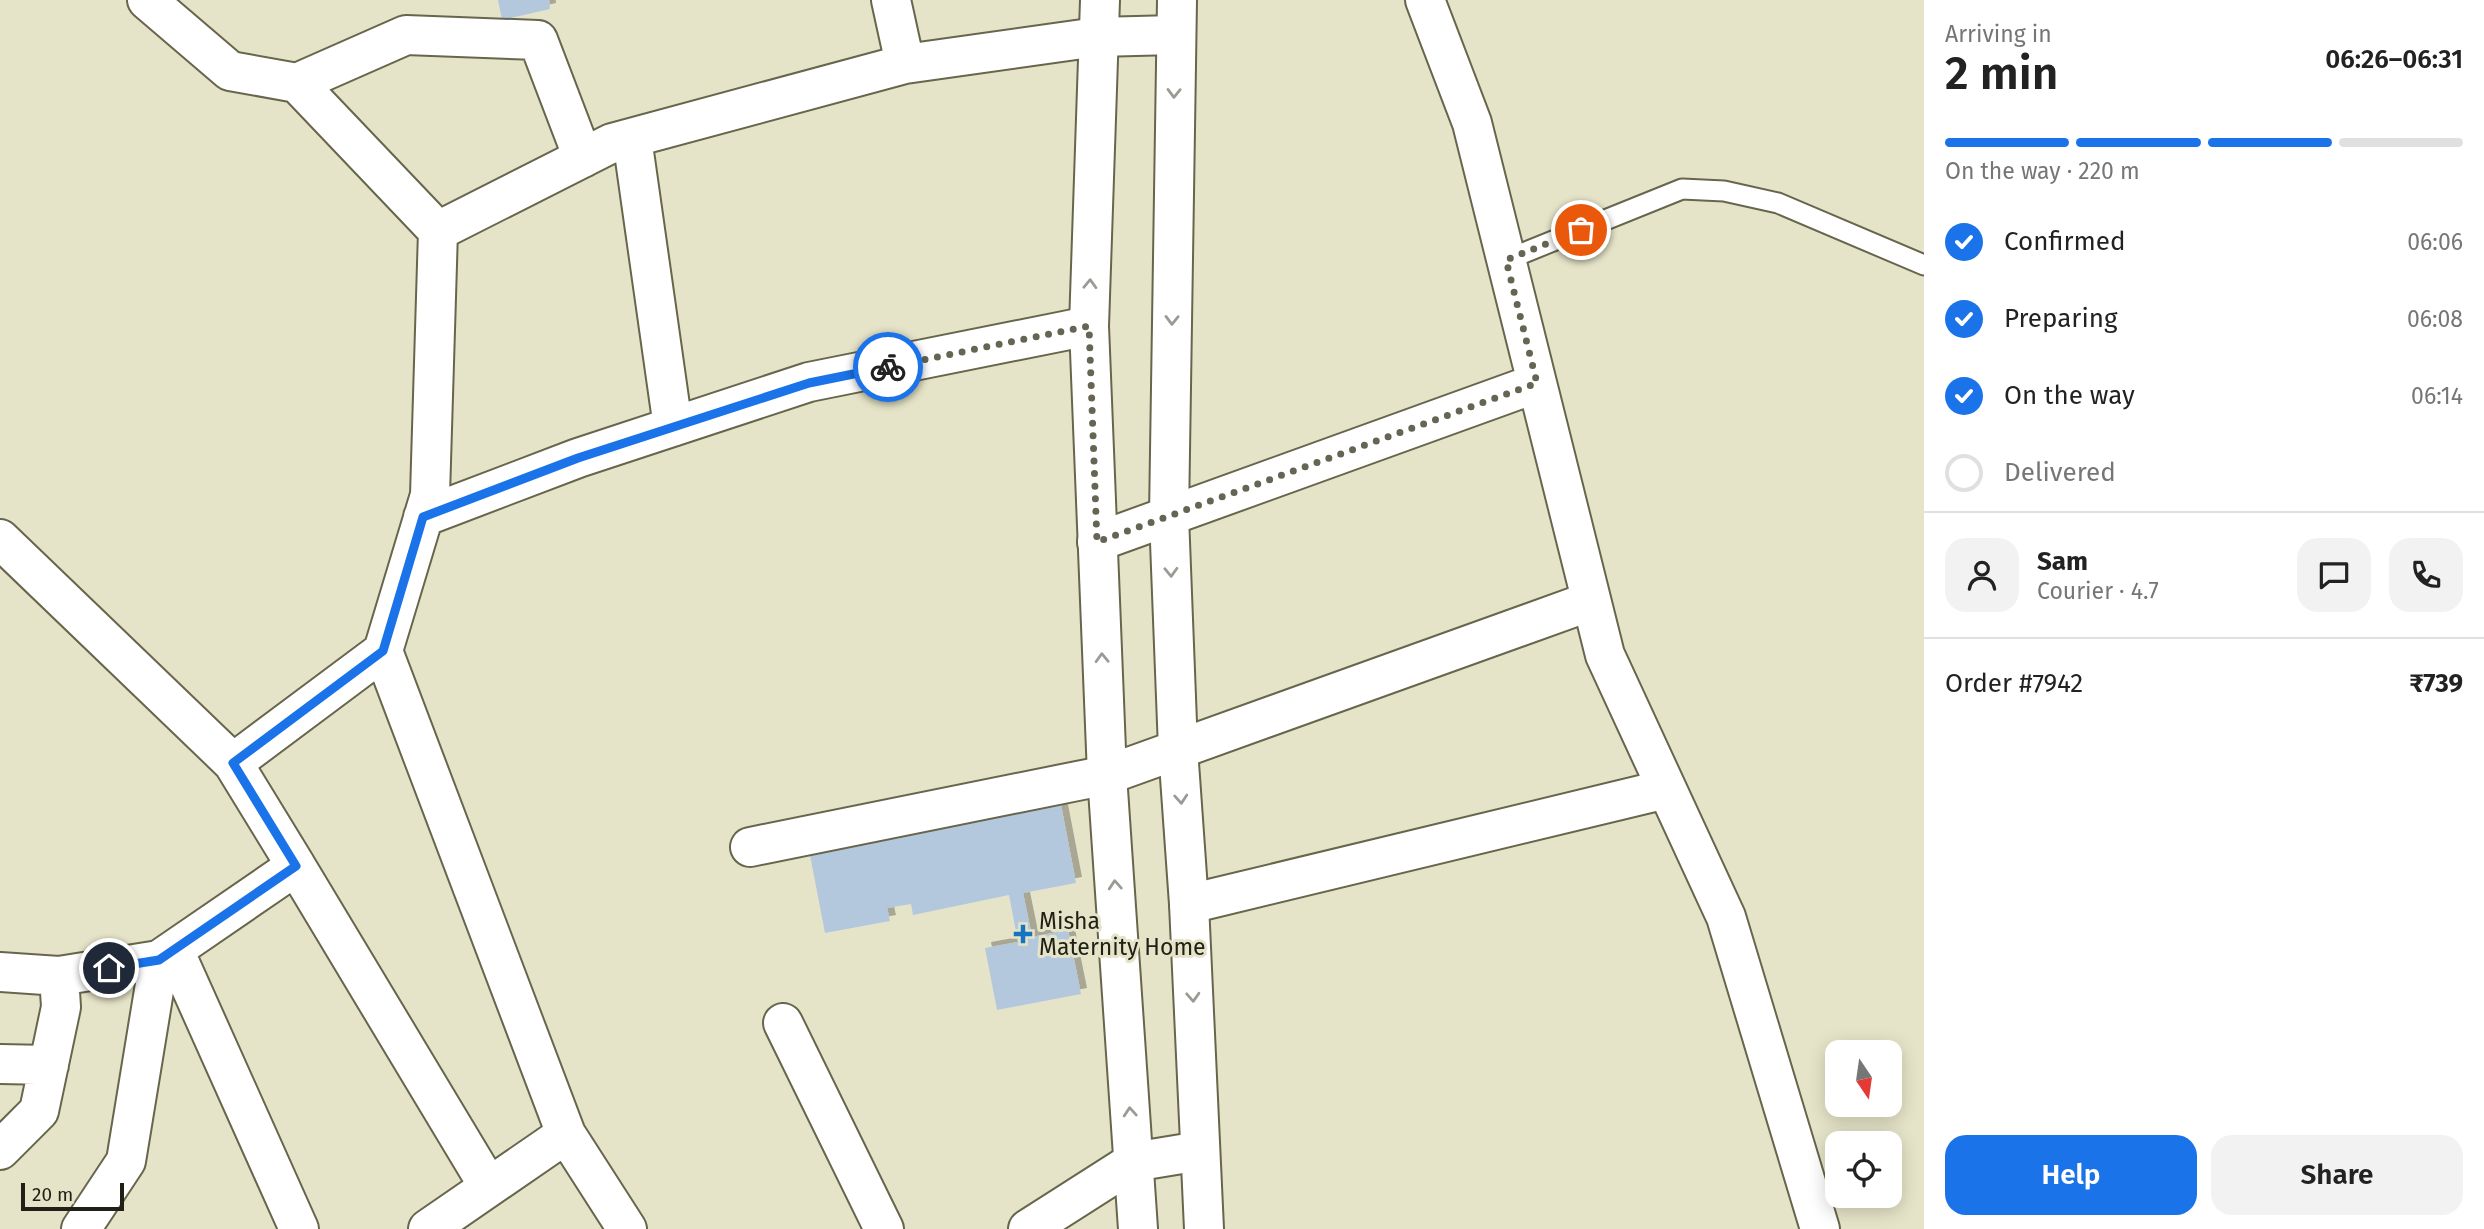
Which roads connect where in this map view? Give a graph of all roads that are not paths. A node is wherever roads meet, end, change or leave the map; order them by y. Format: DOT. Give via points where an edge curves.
graph roads {
  1 [pos="147,0"];
  2 [pos="891,0"];
  3 [pos="1100,0"];
  4 [pos="1425,0"];
  5 [pos="1176,17"];
  6 [pos="1097,37"];
  7 [pos="905,64"];
  8 [pos="297,83"];
  9 [pos="632,138"];
  10 [pos="583,158"];
  11 [pos="438,231"];
  12 [pos="1506,260"];
  13 [pos="1924,265"];
  14 [pos="1089,326"];
  15 [pos="1537,383"];
  16 [pos="673,427"];
  17 [pos="1169,516"];
  18 [pos="423,517"];
  19 [pos="0,539"];
  20 [pos="1097,542"];
  21 [pos="1591,601"];
  22 [pos="383,651"];
  23 [pos="1178,749"];
  24 [pos="233,763"];
  25 [pos="1107,775"];
  26 [pos="1666,789"];
  27 [pos="751,847"];
  28 [pos="296,866"];
  29 [pos="1189,904"];
  30 [pos="166,955"];
  31 [pos="0,972"];
  32 [pos="59,976"];
  33 [pos="783,1023"];
  34 [pos="0,1064"];
  35 [pos="49,1065"];
  36 [pos="566,1134"];
  37 [pos="0,1150"];
  38 [pos="1200,1151"];
  39 [pos="1133,1162"];
  40 [pos="489,1187"];
  41 [pos="80,1229"];
  42 [pos="299,1229"];
  43 [pos="428,1229"];
  44 [pos="627,1229"];
  45 [pos="884,1229"];
  46 [pos="1028,1229"];
  47 [pos="1138,1229"];
  48 [pos="1204,1229"];
  49 [pos="1820,1229"];
  1 -- 8 [label="street" via="230,71"];
  2 -- 7 [label="street"];
  3 -- 6 [label="street"];
  4 -- 12 [label="street" via="1472,123"];
  5 -- 6 [label="street"];
  5 -- 17 [label="street, one-way"];
  6 -- 7 [label="street"];
  14 -- 6 [label="street, one-way"];
  7 -- 9 [label="street"];
  8 -- 10 [label="street" via="406,35 538,40"];
  8 -- 11 [label="street"];
  9 -- 10 [label="street"];
  9 -- 16 [label="street"];
  10 -- 11 [label="street"];
  11 -- 18 [label="street" via="430,495"];
  12 -- 13 [label="lane" via="1682,189 1724,191 1778,202"];
  12 -- 15 [label="street"];
  14 -- 16 [label="street" via="809,383"];
  14 -- 20 [label="street"];
  15 -- 17 [label="street"];
  15 -- 21 [label="street"];
  16 -- 18 [label="street"];
  17 -- 20 [label="street"];
  17 -- 23 [label="street, one-way"];
  18 -- 22 [label="street"];
  19 -- 24 [label="street"];
  25 -- 20 [label="street, one-way"];
  21 -- 23 [label="street"];
  21 -- 26 [label="street" via="1605,655"];
  22 -- 24 [label="street"];
  22 -- 36 [label="street"];
  23 -- 25 [label="street"];
  23 -- 29 [label="street, one-way"];
  24 -- 28 [label="street"];
  25 -- 27 [label="street"];
  39 -- 25 [label="street, one-way"];
  26 -- 29 [label="street"];
  26 -- 49 [label="street" via="1726,918"];
  28 -- 30 [label="street"];
  28 -- 40 [label="street"];
  29 -- 38 [label="street, one-way"];
  30 -- 32 [label="street"];
  30 -- 41 [label="street" via="126,1161"];
  30 -- 42 [label="street"];
  31 -- 32 [label="street"];
  32 -- 35 [label="street" via="61,1007"];
  33 -- 45 [label="street"];
  34 -- 35 [label="street"];
  35 -- 37 [label="street" via="39,1111"];
  36 -- 40 [label="street"];
  36 -- 44 [label="street"];
  38 -- 39 [label="street"];
  38 -- 48 [label="street"];
  39 -- 46 [label="street"];
  39 -- 47 [label="street"];
  40 -- 43 [label="street"];
}
